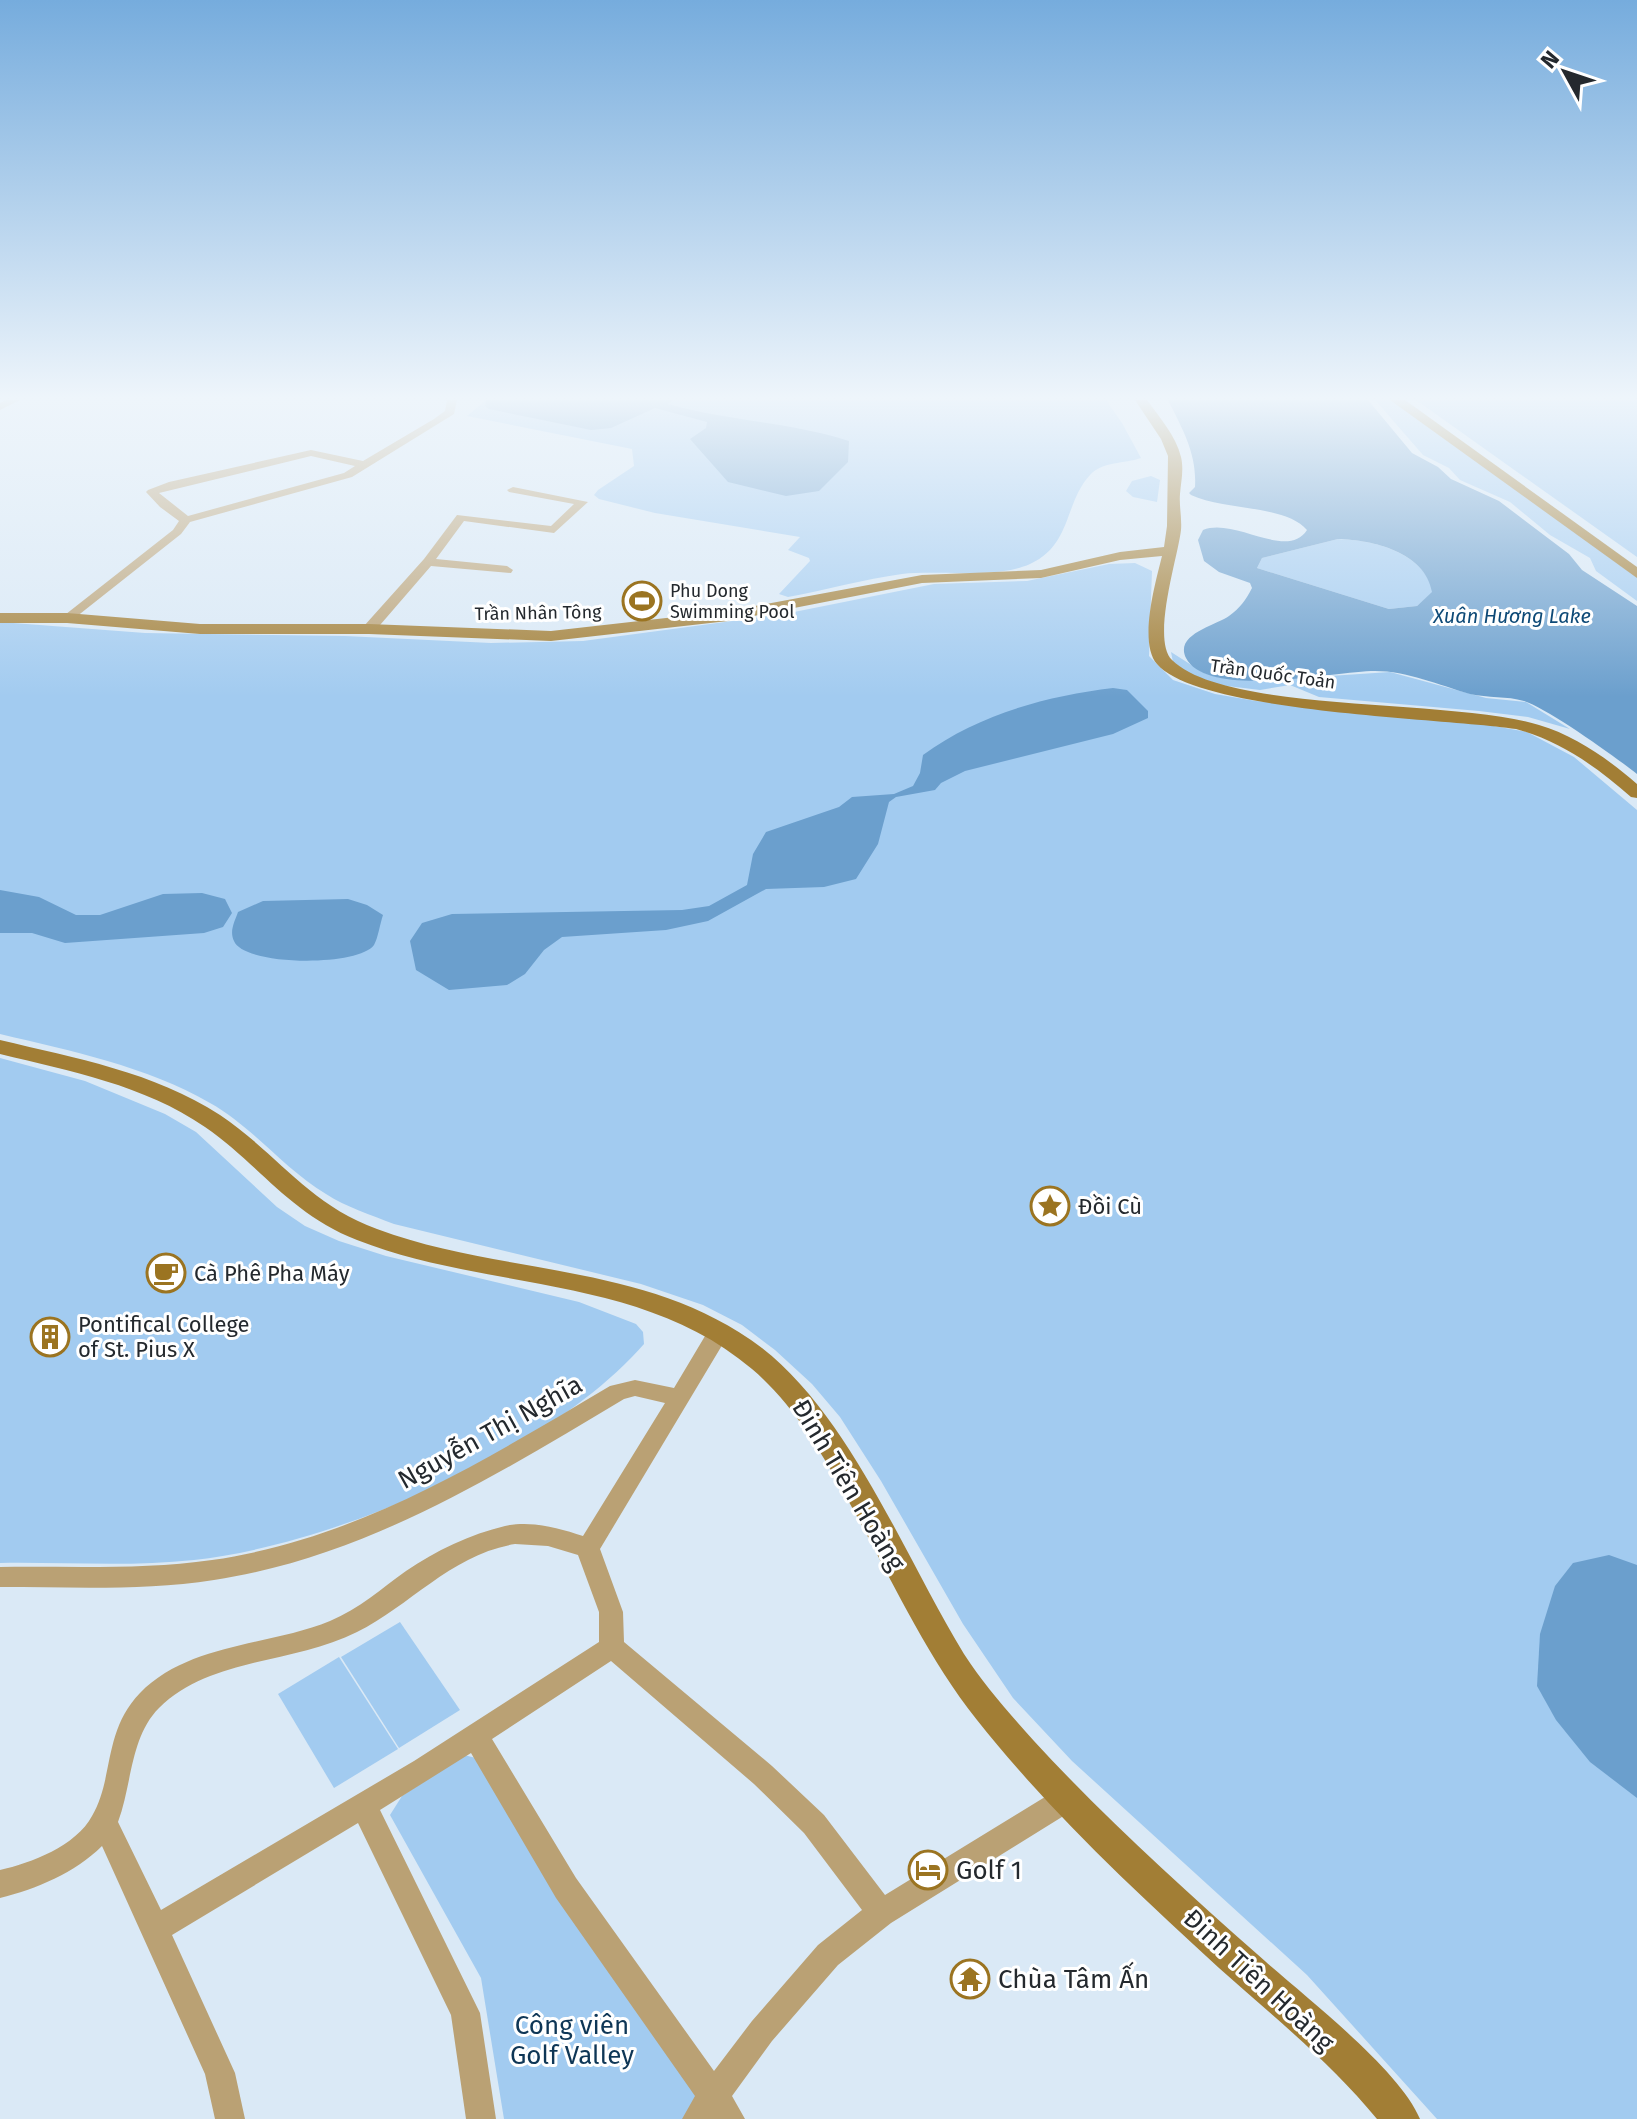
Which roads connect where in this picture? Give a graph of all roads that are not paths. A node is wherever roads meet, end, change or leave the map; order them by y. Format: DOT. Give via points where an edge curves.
graph roads {
  1 [pos="158,499"];
  2 [pos="264,499"];
  3 [pos="564,499"];
  4 [pos="1175,499"];
  5 [pos="1533,499"];
  6 [pos="186,520"];
  7 [pos="1167,551"];
  8 [pos="428,562"];
  9 [pos="507,570"];
  10 [pos="1637,574"];
  11 [pos="0,618"];
  12 [pos="67,618"];
  13 [pos="369,629"];
  14 [pos="1637,793"];
  15 [pos="0,1047"];
  16 [pos="719,1332"];
  17 [pos="678,1397"];
  18 [pos="588,1548"];
  19 [pos="0,1577"];
  20 [pos="612,1647"];
  21 [pos="475,1735"];
  22 [pos="1068,1798"];
  23 [pos="363,1805"];
  24 [pos="105,1823"];
  25 [pos="0,1884"];
  26 [pos="881,1913"];
  27 [pos="155,1929"];
  28 [pos="714,2111"];
  29 [pos="230,2119"];
  30 [pos="481,2119"];
  31 [pos="1401,2119"];
  1 -- 6 [label="street"];
  2 -- 6 [label="street"];
  3 -- 8 [label="street" via="582,502 554,530 461,517"];
  4 -- 7 [label="main road, Trần Quốc Toản"];
  5 -- 10 [label="main road"];
  6 -- 12 [label="street"];
  7 -- 13 [label="main road, Trần Nhân Tông" via="1020,577 922,579 755,612 632,629 525,636"];
  7 -- 14 [label="main road, Trần Quốc Toản" via="1157,647 1160,658 1181,676 1215,689 1283,700 1519,724 1570,744"];
  8 -- 9 [label="street"];
  8 -- 13 [label="street"];
  11 -- 12 [label="main road, Trần Nhân Tông"];
  12 -- 13 [label="main road, Trần Nhân Tông" via="200,629"];
  15 -- 16 [label="main road, Đinh Tiên Hoàng" via="135,1083 191,1108 229,1134 284,1186 341,1224 416,1248 627,1295"];
  16 -- 17 [label="street"];
  16 -- 22 [label="main road, Đinh Tiên Hoàng" via="745,1348 795,1394 836,1452 956,1668"];
  17 -- 18 [label="street"];
  17 -- 19 [label="street, Nguyễn Thị Nghĩa" via="635,1388 618,1392 456,1489 387,1520 264,1561 170,1575"];
  18 -- 20 [label="street" via="611,1612"];
  18 -- 24 [label="street" via="558,1537 509,1535 463,1551 374,1612 336,1630 206,1667 171,1683 148,1702 132,1727"];
  20 -- 21 [label="street"];
  20 -- 26 [label="street" via="814,1824"];
  21 -- 23 [label="street"];
  21 -- 28 [label="street" via="566,1888"];
  22 -- 26 [label="street"];
  22 -- 31 [label="main road, Đinh Tiên Hoàng" via="1337,2051"];
  23 -- 27 [label="street"];
  23 -- 30 [label="street" via="465,2013"];
  24 -- 25 [label="street" via="55,1864"];
  24 -- 27 [label="street"];
  26 -- 28 [label="street" via="828,1955 762,2031"];
  27 -- 29 [label="street" via="220,2073"];
}
